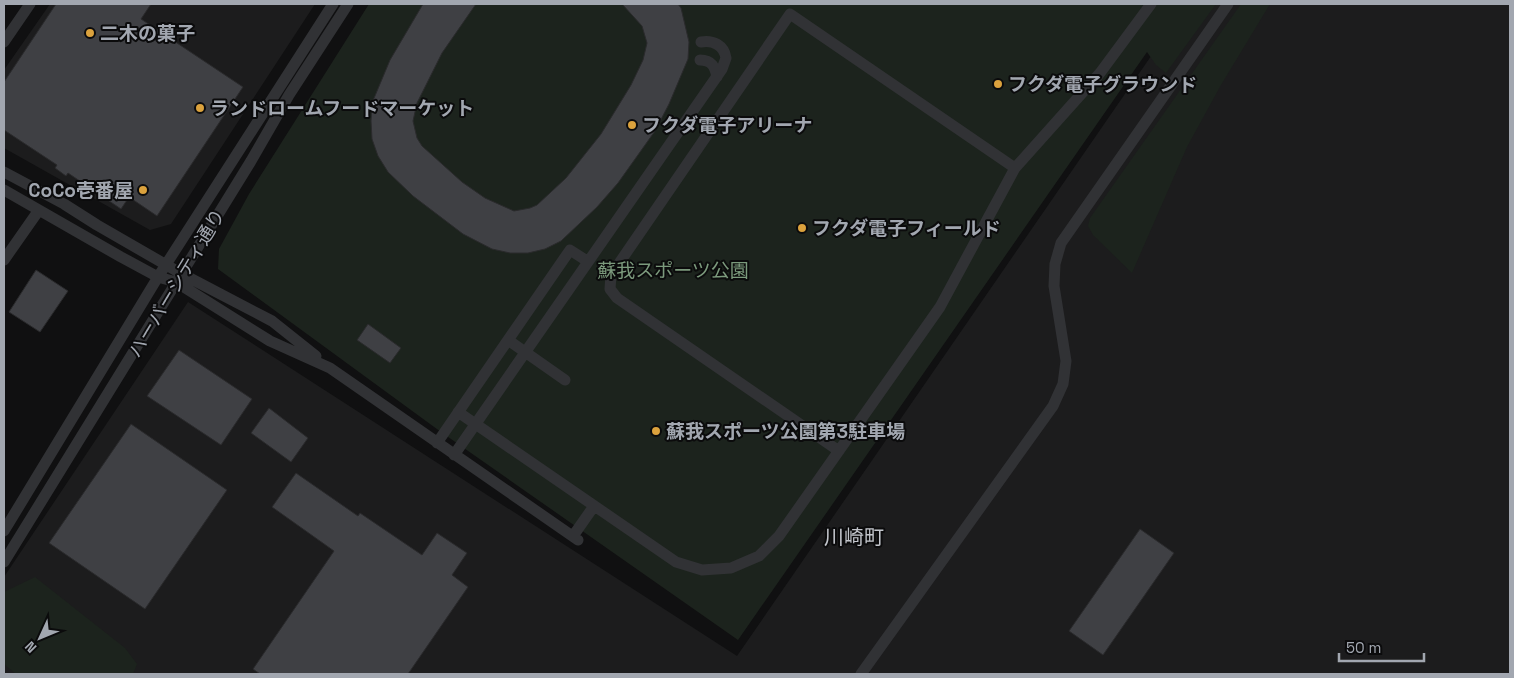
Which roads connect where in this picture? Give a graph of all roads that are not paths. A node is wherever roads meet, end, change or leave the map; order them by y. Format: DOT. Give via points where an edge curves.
graph roads {
  1 [pos="30,4"];
  2 [pos="333,4"];
  3 [pos="348,4"];
  4 [pos="1151,4"];
  5 [pos="1228,4"];
  6 [pos="4,42"];
  7 [pos="701,42"];
  8 [pos="700,60"];
  9 [pos="717,77"];
  10 [pos="1015,168"];
  11 [pos="4,172"];
  12 [pos="4,190"];
  13 [pos="39,210"];
  14 [pos="4,260"];
  15 [pos="587,261"];
  16 [pos="166,265"];
  17 [pos="158,277"];
  18 [pos="179,278"];
  19 [pos="279,326"];
  20 [pos="508,340"];
  21 [pos="270,341"];
  22 [pos="524,351"];
  23 [pos="330,368"];
  24 [pos="484,374"];
  25 [pos="565,380"];
  26 [pos="503,385"];
  27 [pos="458,412"];
  28 [pos="476,424"];
  29 [pos="437,443"];
  30 [pos="839,451"];
  31 [pos="454,455"];
  32 [pos="594,506"];
  33 [pos="4,531"];
  34 [pos="4,562"];
  35 [pos="861,674"];
  1 -- 6 [label="street"];
  2 -- 16 [label="street, ハーバーシティ通り"];
  3 -- 18 [label="street, ハーバーシティ通り"];
  4 -- 10 [label="street" via="1100,73"];
  5 -- 35 [label="street" via="1061,243 1055,264 1054,286 1066,361 1063,384 1053,406"];
  7 -- 9 [label="street" via="715,43 725,53 725,64"];
  8 -- 9 [label="street" via="713,64"];
  9 -- 15 [label="street"];
  10 -- 30 [label="street" via="940,307"];
  10 -- 30 [label="street" via="790,14 611,275 610,289 617,298"];
  11 -- 16 [label="street"];
  12 -- 13 [label="street"];
  13 -- 14 [label="street"];
  13 -- 17 [label="street"];
  15 -- 20 [label="street" via="570,250"];
  15 -- 22 [label="street"];
  16 -- 17 [label="street, ハーバーシティ通り"];
  16 -- 18 [label="street"];
  17 -- 18 [label="street"];
  17 -- 33 [label="street, ハーバーシティ通り"];
  18 -- 19 [label="street"];
  18 -- 21 [label="street"];
  18 -- 34 [label="street, ハーバーシティ通り"];
  19 -- 21 [label="street" via="280,336"];
  19 -- 23 [label="street"];
  20 -- 22 [label="street"];
  20 -- 24 [label="street"];
  21 -- 23 [label="street"];
  22 -- 25 [label="street"];
  22 -- 26 [label="street"];
  23 -- 29 [label="street"];
  24 -- 26 [label="street"];
  24 -- 27 [label="street"];
  26 -- 28 [label="street"];
  27 -- 28 [label="street"];
  27 -- 29 [label="street"];
  28 -- 31 [label="street"];
  28 -- 32 [label="street"];
  29 -- 31 [label="street"];
  30 -- 32 [label="street" via="779,536 759,556 731,568 702,570 676,562"];
  31 -- 32 [label="street" via="576,538"];
}
